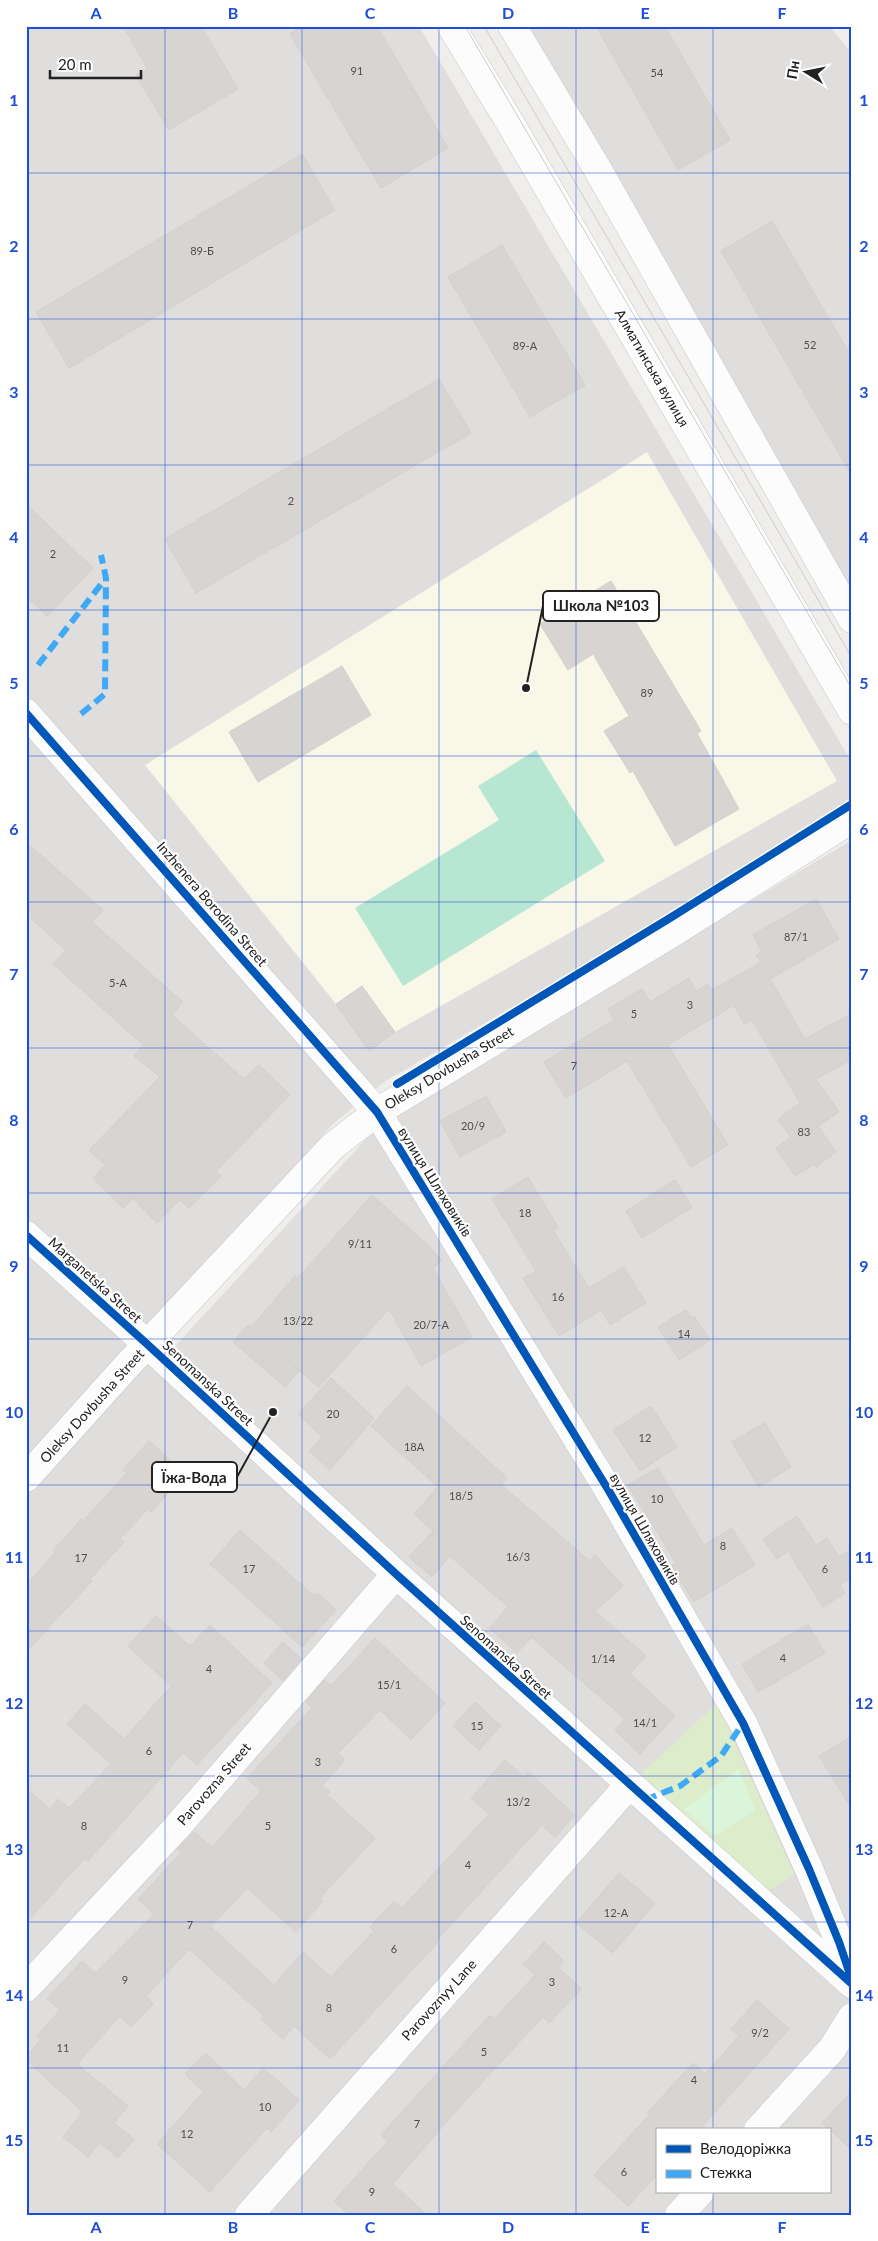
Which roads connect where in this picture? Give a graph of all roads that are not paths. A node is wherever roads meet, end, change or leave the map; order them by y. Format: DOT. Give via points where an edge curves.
graph roads {
  1 [pos="451,26"];
  2 [pos="512,26"];
  3 [pos="852,619"];
  4 [pos="852,711"];
  5 [pos="26,713"];
  6 [pos="852,819"];
  7 [pos="377,1112"];
  8 [pos="26,1235"];
  9 [pos="147,1344"];
  10 [pos="26,1478"];
  11 [pos="396,1574"];
  12 [pos="629,1785"];
  13 [pos="852,1980"];
  14 [pos="852,1984"];
  15 [pos="26,1988"];
  16 [pos="852,2017"];
  17 [pos="760,2128"];
  18 [pos="698,2194"];
  19 [pos="249,2215"];
  20 [pos="679,2215"];
  1 -- 4 [label="street, Алматинська вулиця"];
  2 -- 3 [label="street" via="598,170"];
  5 -- 7 [label="street, Inzhenera Borodina Street"];
  6 -- 7 [label="street, Oleksy Dovbusha Street"];
  7 -- 9 [label="street, Oleksy Dovbusha Street" via="333,1146"];
  7 -- 13 [label="street, вулиця Шляховиків" via="609,1491 743,1723 809,1869"];
  8 -- 9 [label="street, Marganetska Street"];
  9 -- 10 [label="street, Oleksy Dovbusha Street"];
  9 -- 11 [label="street, Senomanska Street"];
  11 -- 12 [label="street, Senomanska Street"];
  11 -- 15 [label="street, Parovozna Street" via="176,1828"];
  12 -- 14 [label="street, Senomanska Street"];
  12 -- 19 [label="street, Parovoznyy Lane"];
  16 -- 17 [label="street" via="832,2049"];
  18 -- 20 [label="street"];
}
